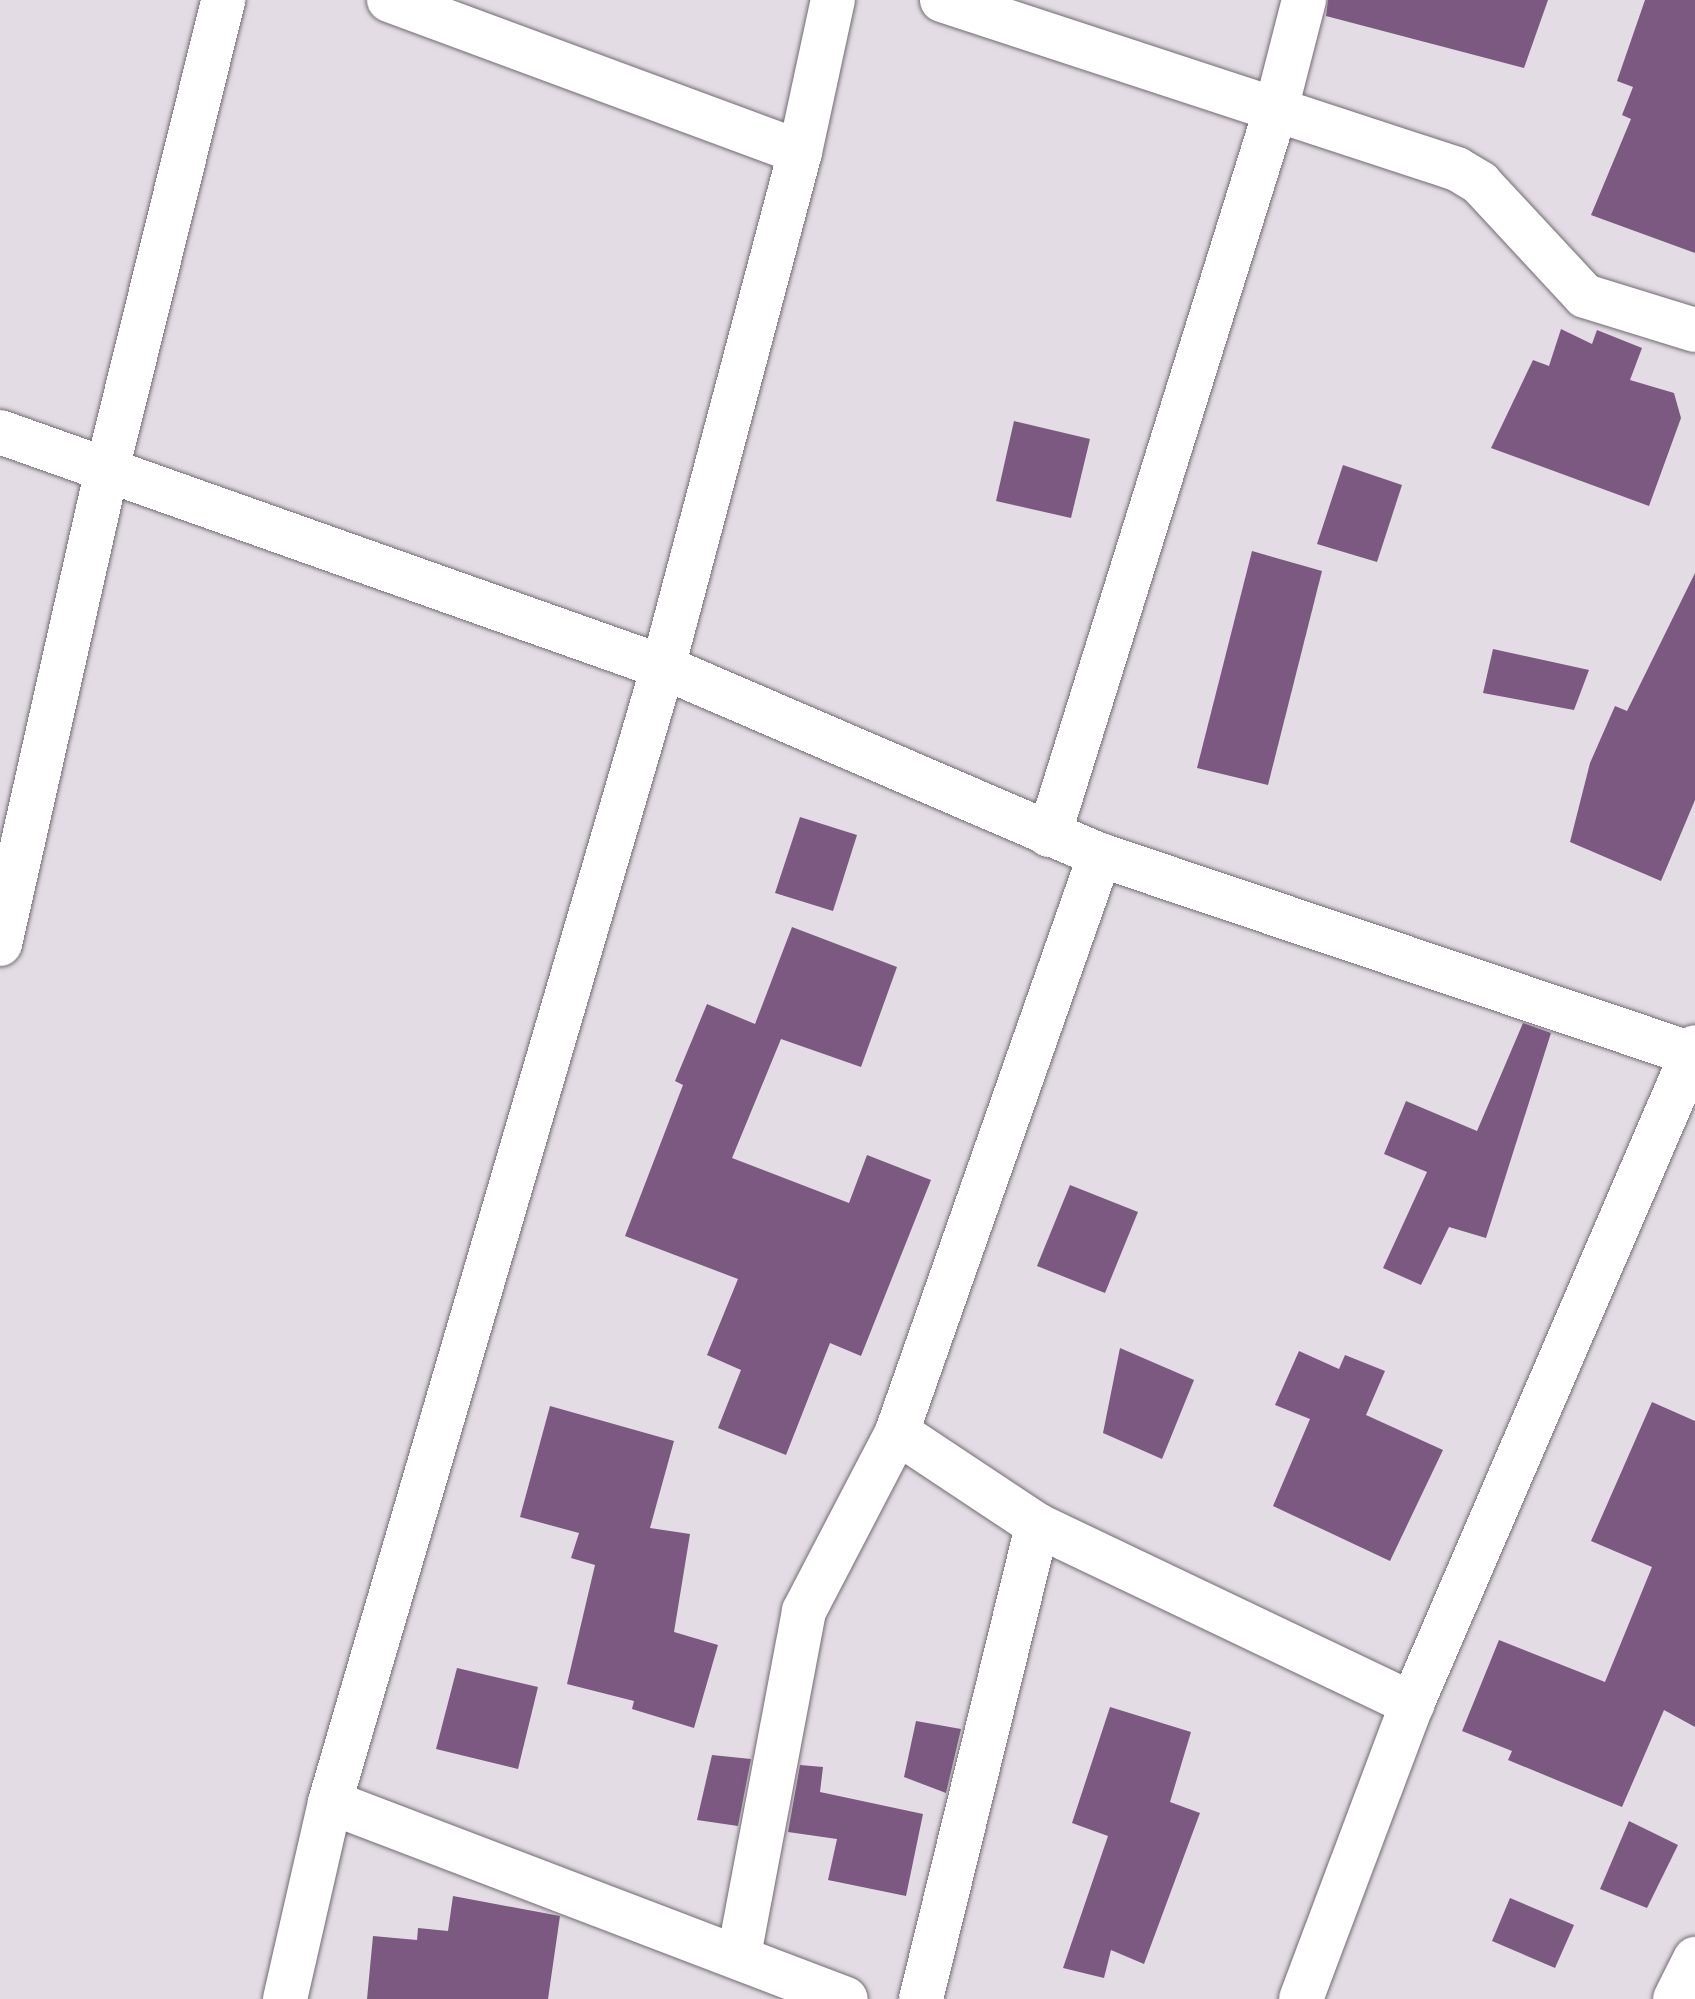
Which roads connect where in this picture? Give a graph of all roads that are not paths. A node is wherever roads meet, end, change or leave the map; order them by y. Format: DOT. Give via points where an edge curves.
graph roads {
  1 [pos="223,0"];
  2 [pos="389,0"];
  3 [pos="833,0"];
  4 [pos="942,0"];
  5 [pos="1304,0"];
  6 [pos="1276,109"];
  7 [pos="800,152"];
  8 [pos="1695,330"];
  9 [pos="0,432"];
  10 [pos="108,466"];
  11 [pos="663,667"];
  12 [pos="1049,835"];
  13 [pos="1100,855"];
  14 [pos="0,944"];
  15 [pos="1694,1052"];
  16 [pos="897,1432"];
  17 [pos="1037,1525"];
  18 [pos="1412,1704"];
  19 [pos="330,1802"];
  20 [pos="739,1955"];
  21 [pos="1695,1959"];
  22 [pos="285,1999"];
  23 [pos="846,1999"];
  24 [pos="921,1999"];
  25 [pos="1301,1999"];
  26 [pos="1675,1999"];
  1 -- 10 [label="street"];
  2 -- 7 [label="street"];
  3 -- 7 [label="street"];
  4 -- 6 [label="street"];
  5 -- 6 [label="street"];
  6 -- 8 [label="street" via="1457,169 1480,183 1585,296"];
  6 -- 12 [label="street"];
  7 -- 11 [label="street"];
  9 -- 10 [label="street"];
  10 -- 11 [label="street"];
  10 -- 14 [label="street"];
  11 -- 12 [label="street"];
  11 -- 19 [label="street"];
  12 -- 13 [label="street"];
  13 -- 15 [label="street"];
  13 -- 16 [label="street"];
  15 -- 18 [label="street"];
  16 -- 17 [label="street"];
  16 -- 20 [label="street" via="804,1611"];
  17 -- 18 [label="street"];
  17 -- 24 [label="street"];
  18 -- 25 [label="street"];
  19 -- 20 [label="street"];
  19 -- 22 [label="street"];
  20 -- 23 [label="street"];
  21 -- 26 [label="street"];
}
